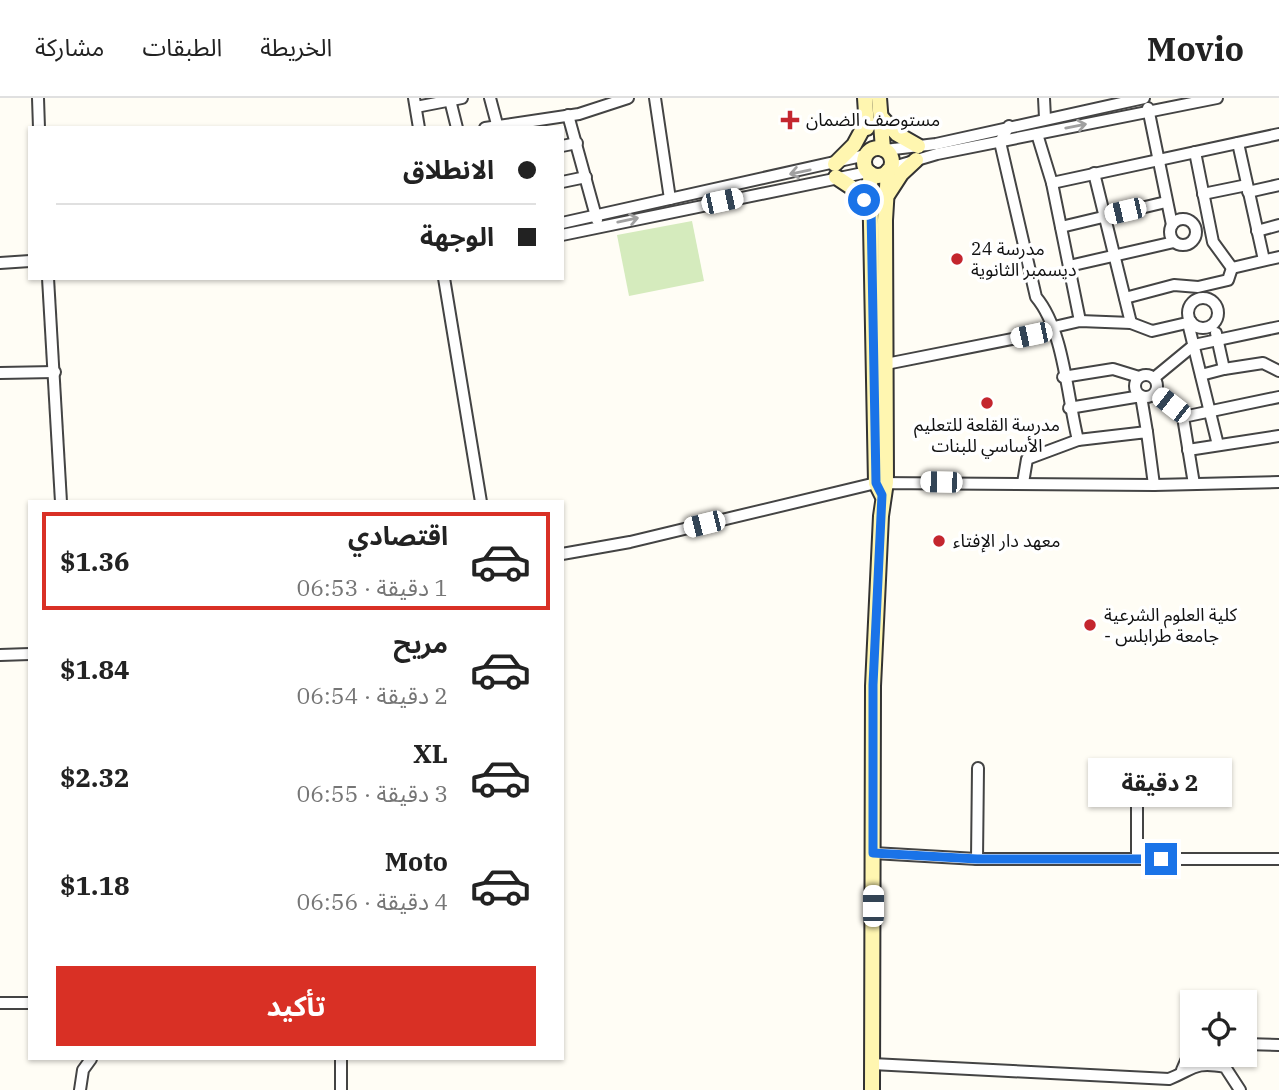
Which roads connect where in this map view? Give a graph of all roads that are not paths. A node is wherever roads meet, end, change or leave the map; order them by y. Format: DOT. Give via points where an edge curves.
graph roads {
  1 [pos="38,98"];
  2 [pos="462,98"];
  3 [pos="490,98"];
  4 [pos="628,98"];
  5 [pos="655,98"];
  6 [pos="865,98"];
  7 [pos="878,98"];
  8 [pos="1044,98"];
  9 [pos="1145,98"];
  10 [pos="1217,98"];
  11 [pos="450,100"];
  12 [pos="600,101"];
  13 [pos="415,103"];
  14 [pos="1149,111"];
  15 [pos="568,115"];
  16 [pos="1045,118"];
  17 [pos="874,119"];
  18 [pos="39,126"];
  19 [pos="419,126"];
  20 [pos="456,126"];
  21 [pos="497,126"];
  22 [pos="1009,126"];
  23 [pos="1037,134"];
  24 [pos="1279,134"];
  25 [pos="1000,142"];
  26 [pos="577,143"];
  27 [pos="1238,143"];
  28 [pos="564,146"];
  29 [pos="884,149"];
  30 [pos="1195,152"];
  31 [pos="867,153"];
  32 [pos="917,153"];
  33 [pos="1158,160"];
  34 [pos="889,169"];
  35 [pos="835,170"];
  36 [pos="869,173"];
  37 [pos="1094,173"];
  38 [pos="586,177"];
  39 [pos="564,182"];
  40 [pos="1052,183"];
  41 [pos="745,184"];
  42 [pos="1279,185"];
  43 [pos="1248,188"];
  44 [pos="1203,194"];
  45 [pos="747,196"];
  46 [pos="886,198"];
  47 [pos="670,199"];
  48 [pos="1166,202"];
  49 [pos="871,208"];
  50 [pos="1105,216"];
  51 [pos="597,221"];
  52 [pos="570,225"];
  53 [pos="1172,225"];
  54 [pos="1279,225"];
  55 [pos="1061,227"];
  56 [pos="1257,231"];
  57 [pos="1174,242"];
  58 [pos="1114,255"];
  59 [pos="1279,257"];
  60 [pos="1264,260"];
  61 [pos="28,261"];
  62 [pos="0,263"];
  63 [pos="1069,266"];
  64 [pos="1232,268"];
  65 [pos="48,280"];
  66 [pos="444,280"];
  67 [pos="1199,293"];
  68 [pos="1125,298"];
  69 [pos="1216,320"];
  70 [pos="1080,321"];
  71 [pos="1189,322"];
  72 [pos="1131,323"];
  73 [pos="1054,327"];
  74 [pos="1279,327"];
  75 [pos="1216,339"];
  76 [pos="1194,345"];
  77 [pos="886,365"];
  78 [pos="1224,369"];
  79 [pos="1279,371"];
  80 [pos="55,372"];
  81 [pos="0,373"];
  82 [pos="1201,375"];
  83 [pos="1063,377"];
  84 [pos="1139,377"];
  85 [pos="1154,378"];
  86 [pos="1155,393"];
  87 [pos="1141,396"];
  88 [pos="1279,397"];
  89 [pos="1069,408"];
  90 [pos="1210,411"];
  91 [pos="1183,417"];
  92 [pos="1147,432"];
  93 [pos="1279,436"];
  94 [pos="1078,440"];
  95 [pos="1218,445"];
  96 [pos="881,449"];
  97 [pos="1188,450"];
  98 [pos="1279,482"];
  99 [pos="1023,483"];
  100 [pos="1194,484"];
  101 [pos="1154,485"];
  102 [pos="881,487"];
  103 [pos="61,500"];
  104 [pos="481,500"];
  105 [pos="564,554"];
  106 [pos="28,654"];
  107 [pos="0,655"];
  108 [pos="978,768"];
  109 [pos="1137,776"];
  110 [pos="873,853"];
  111 [pos="977,859"];
  112 [pos="1138,859"];
  113 [pos="1279,859"];
  114 [pos="0,1003"];
  115 [pos="28,1003"];
  116 [pos="1257,1044"];
  117 [pos="1279,1045"];
  118 [pos="90,1060"];
  119 [pos="341,1060"];
  120 [pos="872,1064"];
  121 [pos="1183,1067"];
  122 [pos="1225,1068"];
  123 [pos="1182,1070"];
  124 [pos="1114,1077"];
  125 [pos="80,1090"];
  126 [pos="341,1090"];
  127 [pos="872,1090"];
  128 [pos="1114,1090"];
  129 [pos="1240,1090"];
  1 -- 18 [label="street"];
  2 -- 11 [label="street"];
  3 -- 21 [label="street"];
  4 -- 12 [label="street"];
  5 -- 47 [label="street"];
  6 -- 17 [label="street"];
  7 -- 17 [label="street"];
  8 -- 16 [label="street"];
  9 -- 14 [label="street"];
  9 -- 16 [label="street"];
  10 -- 14 [label="street"];
  11 -- 13 [label="street"];
  11 -- 20 [label="street"];
  12 -- 15 [label="street"];
  13 -- 19 [label="street"];
  23 -- 14 [label="street, one-way"];
  14 -- 33 [label="street"];
  15 -- 21 [label="street"];
  15 -- 26 [label="street"];
  16 -- 22 [label="street"];
  17 -- 29 [label="street"];
  17 -- 31 [label="street"];
  17 -- 32 [label="street"];
  17 -- 35 [label="street"];
  22 -- 25 [label="street"];
  22 -- 32 [label="street"];
  23 -- 25 [label="street"];
  23 -- 40 [label="street"];
  24 -- 27 [label="street"];
  25 -- 32 [label="street"];
  25 -- 73 [label="street" via="1036,297"];
  26 -- 28 [label="street"];
  26 -- 38 [label="street"];
  27 -- 30 [label="street"];
  27 -- 43 [label="street"];
  29 -- 31 [label="street"];
  29 -- 32 [label="street"];
  29 -- 34 [label="street" via="891,156"];
  30 -- 33 [label="street"];
  30 -- 44 [label="street"];
  31 -- 35 [label="street"];
  31 -- 36 [label="street" via="864,164"];
  32 -- 34 [label="street"];
  32 -- 46 [label="street"];
  33 -- 37 [label="street"];
  33 -- 48 [label="street"];
  34 -- 36 [label="street" via="878,176"];
  34 -- 46 [label="street"];
  35 -- 36 [label="street"];
  35 -- 41 [label="street, one-way"];
  35 -- 45 [label="street"];
  35 -- 49 [label="street"];
  36 -- 49 [label="street"];
  37 -- 40 [label="street"];
  37 -- 50 [label="street"];
  38 -- 39 [label="street"];
  38 -- 51 [label="street"];
  40 -- 55 [label="street"];
  41 -- 45 [label="street"];
  41 -- 47 [label="street"];
  42 -- 43 [label="street"];
  43 -- 44 [label="street"];
  43 -- 56 [label="street"];
  44 -- 64 [label="street" via="1213,242"];
  51 -- 45 [label="street, one-way"];
  46 -- 77 [label="street"];
  47 -- 51 [label="street"];
  48 -- 50 [label="street"];
  48 -- 53 [label="street"];
  49 -- 96 [label="street"];
  50 -- 55 [label="street"];
  50 -- 58 [label="street"];
  51 -- 52 [label="street"];
  53 -- 57 [label="street"];
  53 -- 57 [label="street" via="1187,220 1196,232 1186,245"];
  54 -- 56 [label="street"];
  55 -- 63 [label="street"];
  56 -- 60 [label="street"];
  57 -- 58 [label="street"];
  58 -- 63 [label="street"];
  58 -- 68 [label="street"];
  59 -- 60 [label="street"];
  60 -- 64 [label="street"];
  61 -- 62 [label="street"];
  63 -- 70 [label="street"];
  64 -- 67 [label="street" via="1228,279"];
  65 -- 80 [label="street"];
  66 -- 104 [label="street"];
  67 -- 68 [label="street" via="1174,285"];
  67 -- 69 [label="street" via="1214,304"];
  67 -- 71 [label="street" via="1189,306"];
  68 -- 72 [label="street"];
  69 -- 71 [label="street" via="1206,327"];
  69 -- 75 [label="street"];
  70 -- 72 [label="street"];
  70 -- 73 [label="street"];
  71 -- 72 [label="street" via="1152,331"];
  71 -- 76 [label="street"];
  73 -- 77 [label="street"];
  73 -- 83 [label="street"];
  74 -- 75 [label="street"];
  75 -- 76 [label="street"];
  75 -- 78 [label="street"];
  76 -- 82 [label="street"];
  76 -- 85 [label="street"];
  77 -- 96 [label="street"];
  78 -- 79 [label="street" via="1263,363"];
  78 -- 82 [label="street"];
  80 -- 81 [label="street"];
  80 -- 103 [label="street"];
  82 -- 90 [label="street"];
  83 -- 84 [label="street" via="1113,369"];
  83 -- 89 [label="street"];
  84 -- 85 [label="street"];
  84 -- 87 [label="street" via="1135,387"];
  85 -- 86 [label="street"];
  86 -- 87 [label="street"];
  86 -- 91 [label="street"];
  87 -- 89 [label="street"];
  87 -- 92 [label="street"];
  88 -- 90 [label="street"];
  89 -- 94 [label="street"];
  90 -- 91 [label="street"];
  90 -- 95 [label="street"];
  91 -- 97 [label="street"];
  92 -- 94 [label="street"];
  92 -- 101 [label="street"];
  93 -- 95 [label="street"];
  94 -- 99 [label="street" via="1027,459"];
  95 -- 97 [label="street"];
  96 -- 102 [label="street"];
  97 -- 100 [label="street"];
  98 -- 100 [label="street"];
  99 -- 101 [label="street"];
  99 -- 102 [label="street"];
  100 -- 101 [label="street"];
  102 -- 105 [label="street"];
  102 -- 110 [label="street" via="873,685"];
  106 -- 107 [label="street"];
  108 -- 111 [label="street"];
  109 -- 112 [label="street"];
  110 -- 111 [label="street"];
  110 -- 120 [label="street"];
  111 -- 112 [label="street"];
  112 -- 113 [label="street"];
  114 -- 115 [label="street"];
  116 -- 117 [label="street"];
  118 -- 125 [label="street" via="83,1070"];
  119 -- 126 [label="street"];
  120 -- 124 [label="street"];
  120 -- 127 [label="street"];
  121 -- 123 [label="street"];
  122 -- 123 [label="street" via="1201,1065"];
  122 -- 129 [label="street"];
  123 -- 124 [label="street" via="1170,1079"];
  124 -- 128 [label="street"];
}
